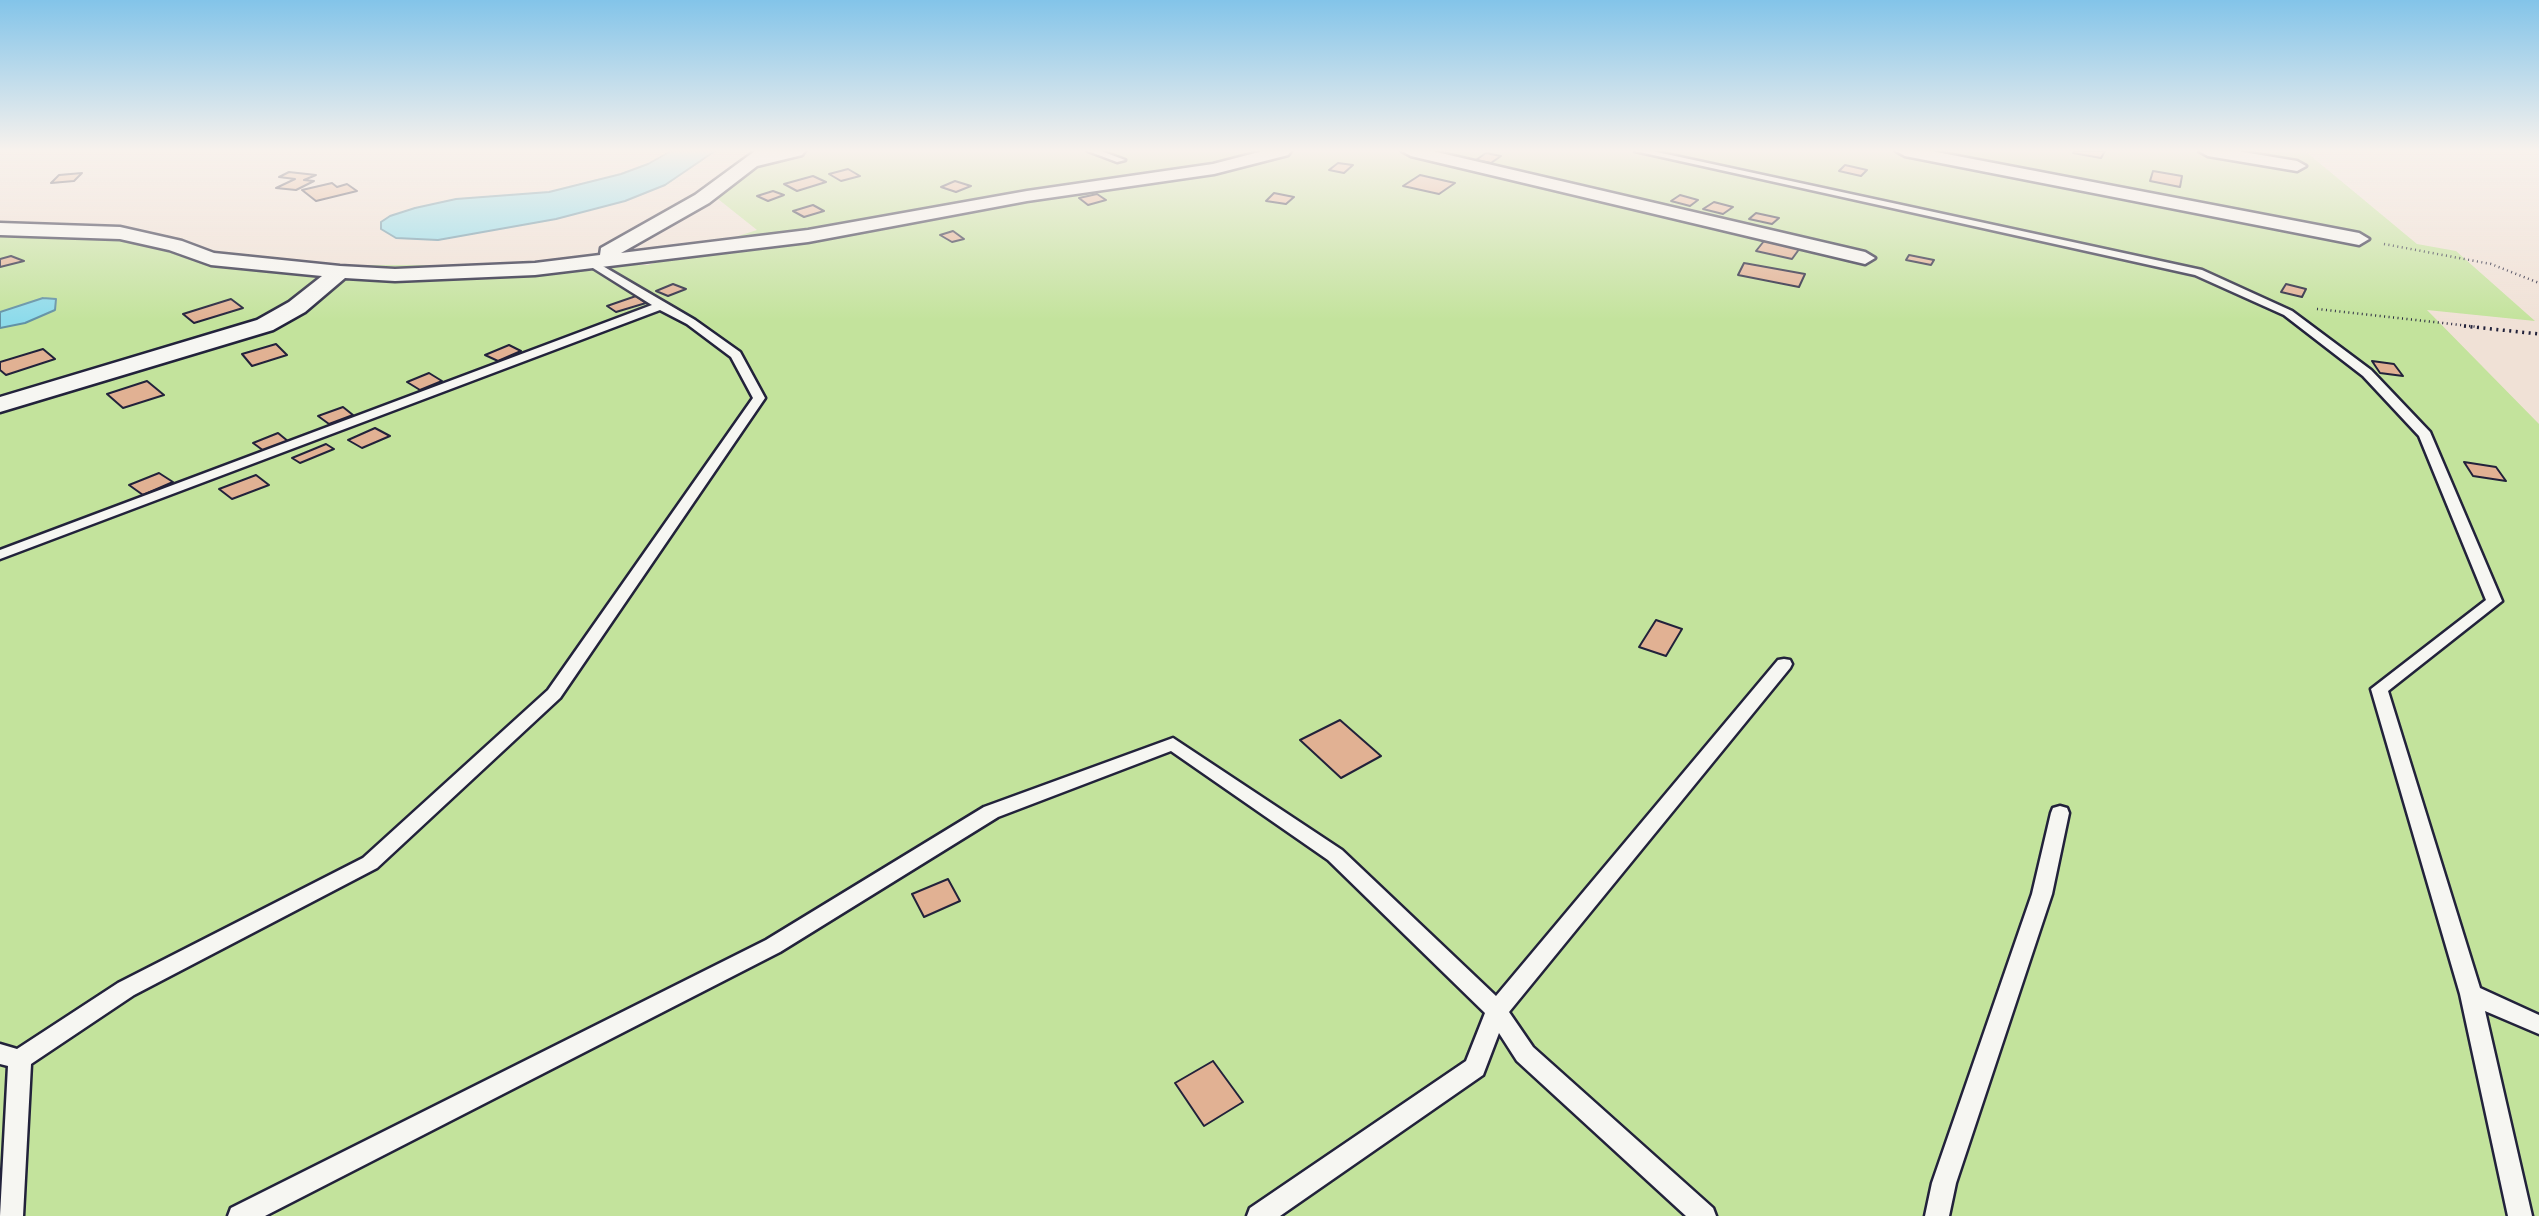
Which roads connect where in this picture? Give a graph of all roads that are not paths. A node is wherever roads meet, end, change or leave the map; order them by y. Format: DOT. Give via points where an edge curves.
graph roads {
  1 [pos="684,208"];
  2 [pos="963,208"];
  3 [pos="1652,208"];
  4 [pos="1902,208"];
  5 [pos="2198,208"];
  6 [pos="0,229"];
  7 [pos="2359,239"];
  8 [pos="1865,258"];
  9 [pos="589,261"];
  10 [pos="340,272"];
  11 [pos="661,306"];
  12 [pos="0,405"];
  13 [pos="0,555"];
  14 [pos="1784,664"];
  15 [pos="2060,813"];
  16 [pos="2471,994"];
  17 [pos="1497,1011"];
  18 [pos="2539,1025"];
  19 [pos="10,1056"];
  20 [pos="11,1216"];
  21 [pos="240,1216"];
  22 [pos="1258,1216"];
  23 [pos="1704,1216"];
  24 [pos="1937,1216"];
  25 [pos="2520,1216"];
  1 -- 9 [label="street"];
  2 -- 9 [label="street" via="808,236"];
  3 -- 8 [label="street"];
  4 -- 16 [label="lane" via="2198,272 2288,313 2367,373 2426,435 2494,601 2379,689"];
  5 -- 7 [label="street"];
  6 -- 10 [label="street" via="120,233 175,245 211,259"];
  9 -- 10 [label="street" via="535,269 395,275"];
  9 -- 11 [label="lane"];
  10 -- 12 [label="street" via="297,307 265,324"];
  11 -- 13 [label="lane"];
  11 -- 19 [label="lane" via="736,355 759,398 554,694 370,863 126,989"];
  14 -- 17 [label="lane"];
  15 -- 24 [label="lane" via="2042,894 1944,1183"];
  16 -- 18 [label="lane"];
  16 -- 25 [label="lane"];
  17 -- 21 [label="lane" via="1335,855 1173,744 991,813 773,946"];
  17 -- 22 [label="lane" via="1475,1068"];
  17 -- 23 [label="lane" via="1525,1055"];
  19 -- 20 [label="lane"];
}
